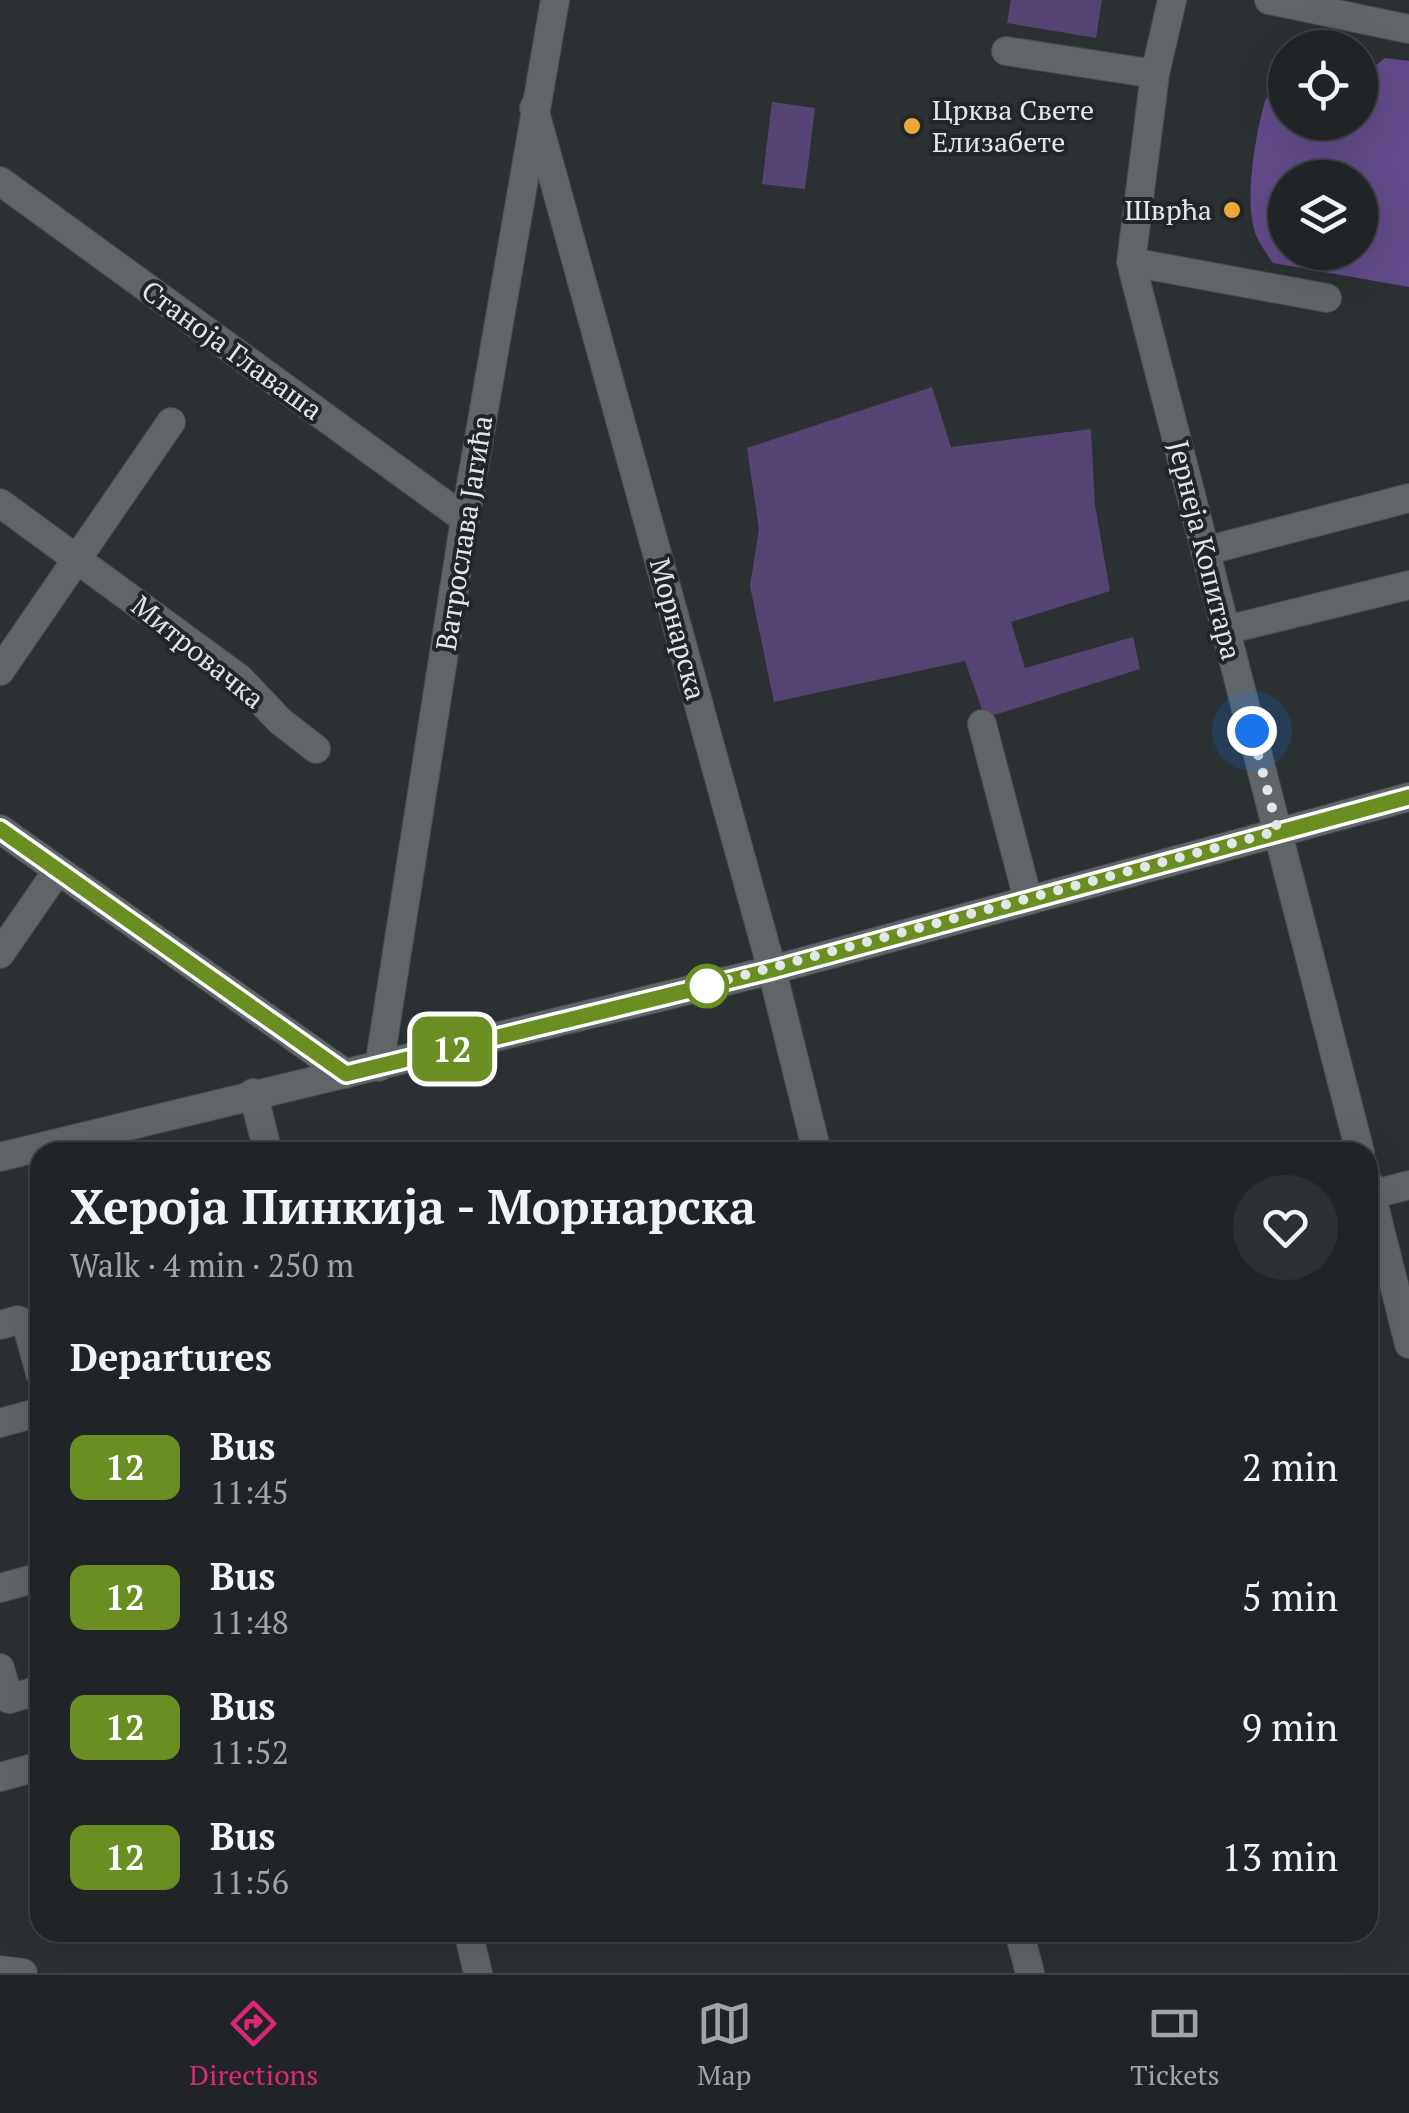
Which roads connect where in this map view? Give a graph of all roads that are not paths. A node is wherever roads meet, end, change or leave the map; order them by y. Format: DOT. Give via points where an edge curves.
graph roads {
  1 [pos="1172,0"];
  2 [pos="1269,0"];
  3 [pos="557,3"];
  4 [pos="1409,29"];
  5 [pos="1006,50"];
  6 [pos="1155,74"];
  7 [pos="534,108"];
  8 [pos="0,182"];
  9 [pos="1131,262"];
  10 [pos="1327,298"];
  11 [pos="171,422"];
  12 [pos="1409,498"];
  13 [pos="0,503"];
  14 [pos="465,519"];
  15 [pos="1206,551"];
  16 [pos="77,559"];
  17 [pos="1409,585"];
  18 [pos="1226,630"];
  19 [pos="0,670"];
  20 [pos="982,724"];
  21 [pos="316,748"];
  22 [pos="1409,797"];
  23 [pos="0,829"];
  24 [pos="1278,831"];
  25 [pos="58,870"];
  26 [pos="1028,900"];
  27 [pos="0,954"];
  28 [pos="772,970"];
  29 [pos="379,1066"];
  30 [pos="346,1074"];
  31 [pos="253,1093"];
  32 [pos="54,1142"];
  33 [pos="265,1142"];
  34 [pos="815,1142"];
  35 [pos="1357,1142"];
  36 [pos="30,1148"];
  37 [pos="1,1155"];
  38 [pos="1409,1186"];
  39 [pos="1378,1188"];
  40 [pos="1378,1223"];
  41 [pos="0,1325"];
  42 [pos="30,1337"];
  43 [pos="1409,1344"];
  44 [pos="30,1415"];
  45 [pos="0,1423"];
  46 [pos="30,1580"];
  47 [pos="0,1588"];
  48 [pos="0,1668"];
  49 [pos="30,1692"];
  50 [pos="30,1769"];
  51 [pos="0,1777"];
  52 [pos="470,1942"];
  53 [pos="1022,1942"];
  54 [pos="0,1970"];
  55 [pos="23,1973"];
  56 [pos="478,1973"];
  57 [pos="1030,1973"];
  1 -- 6 [label="street, Јернеја Копитара"];
  2 -- 4 [label="street"];
  3 -- 7 [label="street, Ватрослава Јагића"];
  5 -- 6 [label="street"];
  6 -- 9 [label="street, Јернеја Копитара"];
  7 -- 14 [label="street, Ватрослава Јагића"];
  7 -- 28 [label="street, Морнарска"];
  8 -- 14 [label="street, Станоја Главаша"];
  9 -- 10 [label="street"];
  9 -- 15 [label="street, Јернеја Копитара"];
  11 -- 16 [label="street"];
  12 -- 15 [label="street"];
  13 -- 16 [label="street, Митровачка"];
  14 -- 29 [label="street, Ватрослава Јагића"];
  15 -- 18 [label="street, Јернеја Копитара"];
  16 -- 19 [label="street"];
  16 -- 21 [label="street, Митровачка" via="239,678"];
  17 -- 18 [label="street"];
  18 -- 24 [label="street, Јернеја Копитара"];
  20 -- 26 [label="street"];
  22 -- 24 [label="street"];
  23 -- 25 [label="street"];
  24 -- 26 [label="street"];
  24 -- 35 [label="street, Јернеја Копитара"];
  25 -- 27 [label="street"];
  25 -- 30 [label="street"];
  26 -- 28 [label="street"];
  28 -- 29 [label="street"];
  28 -- 34 [label="street, Морнарска"];
  29 -- 30 [label="street"];
  30 -- 31 [label="street"];
  31 -- 32 [label="street"];
  31 -- 33 [label="street"];
  36 -- 37 [label="street"];
  38 -- 39 [label="street"];
  40 -- 43 [label="street"];
  41 -- 42 [label="street" via="18,1320"];
  44 -- 45 [label="street"];
  46 -- 47 [label="street"];
  48 -- 49 [label="street" via="8,1698"];
  50 -- 51 [label="street"];
  52 -- 56 [label="street"];
  53 -- 57 [label="street"];
  54 -- 55 [label="street"];
}
